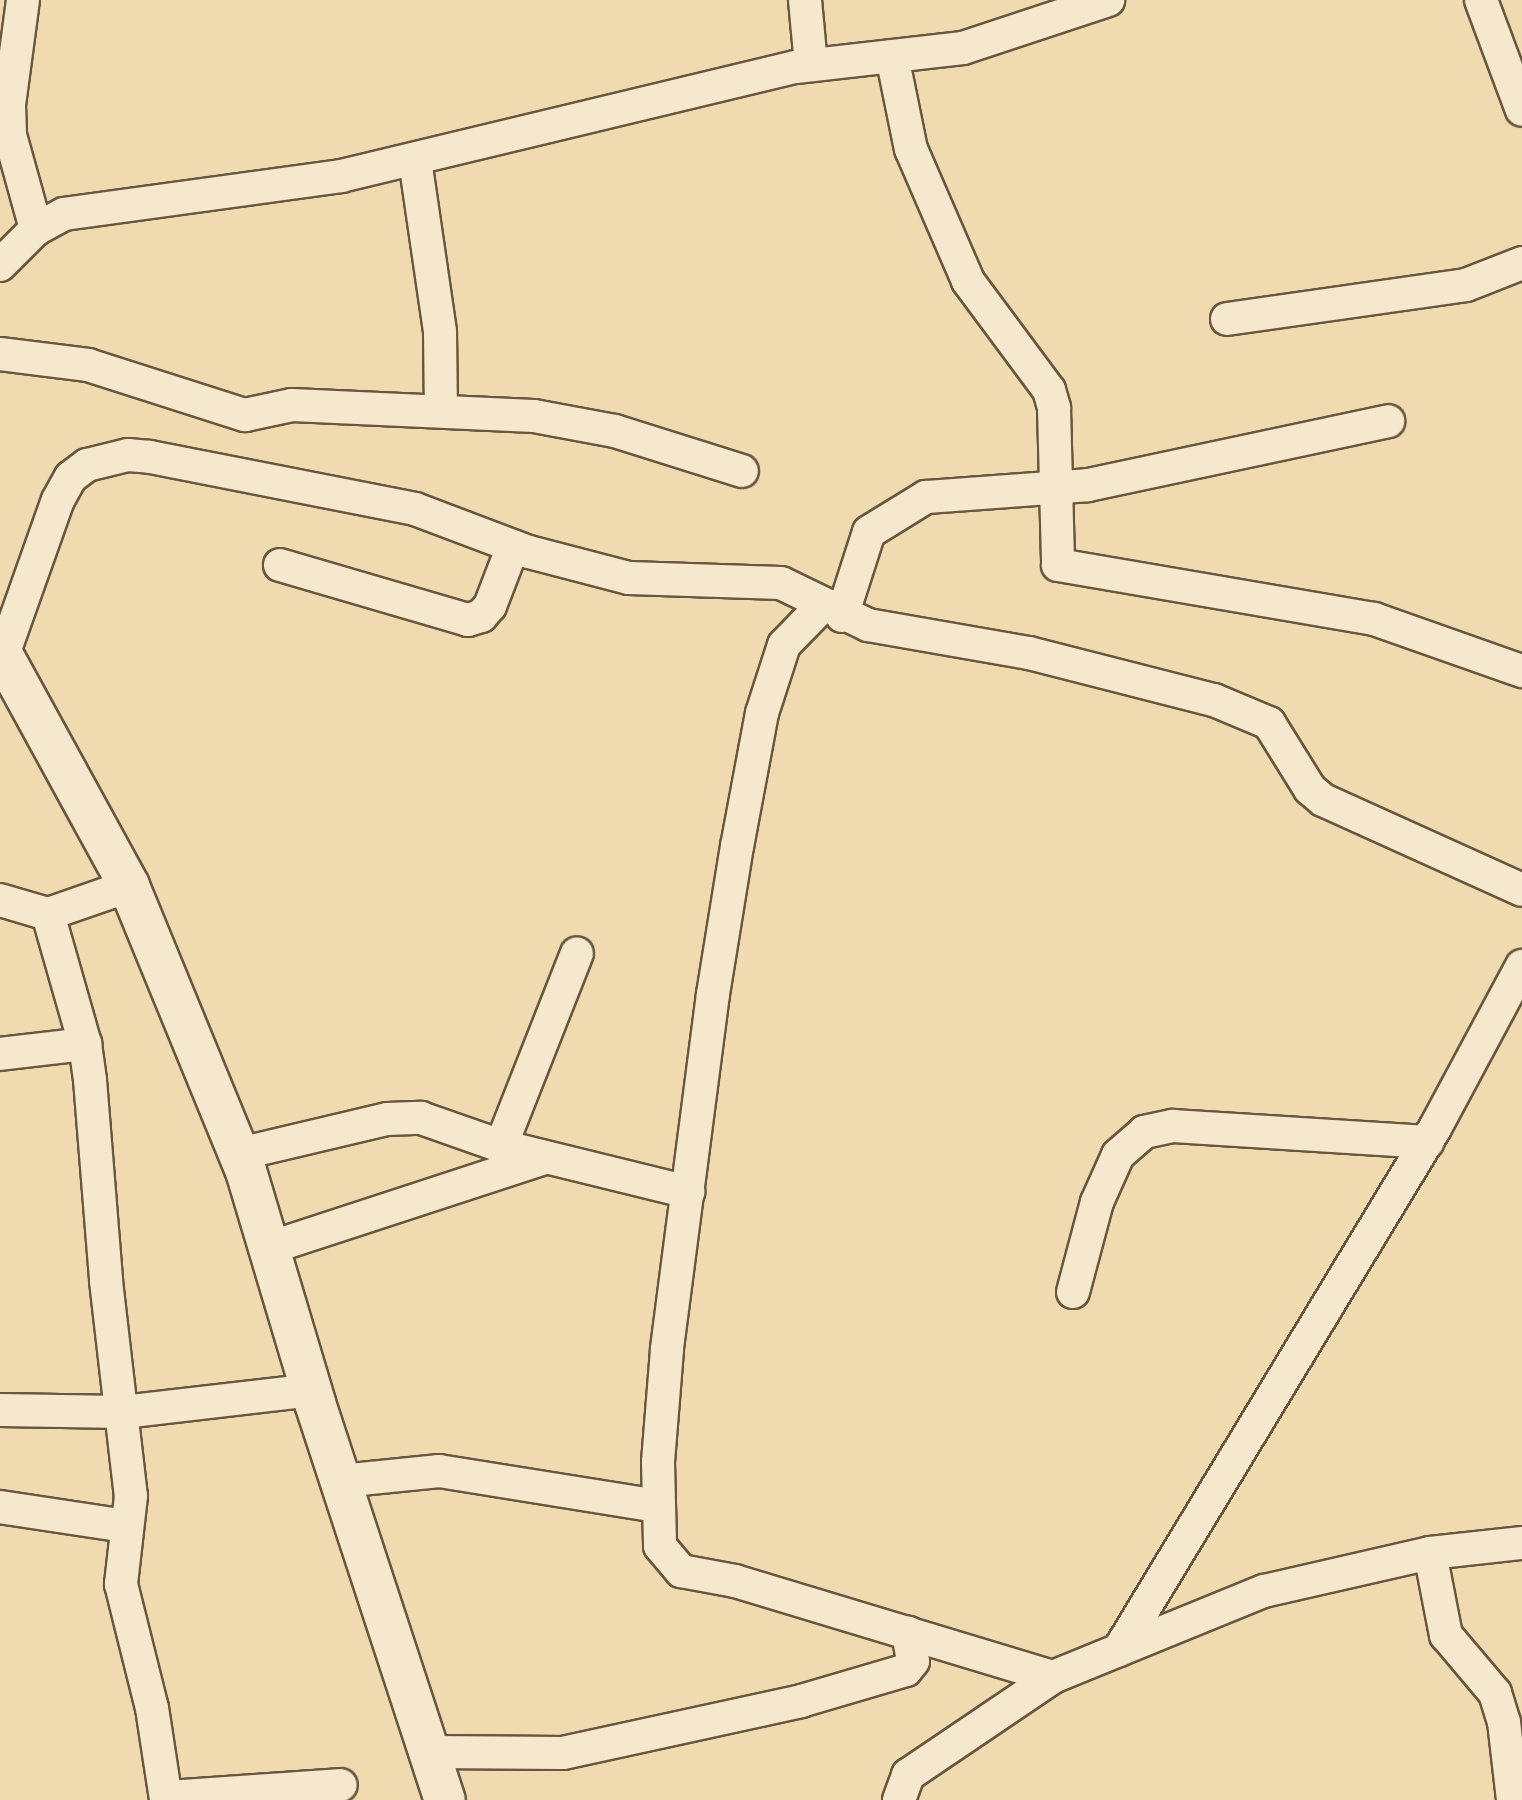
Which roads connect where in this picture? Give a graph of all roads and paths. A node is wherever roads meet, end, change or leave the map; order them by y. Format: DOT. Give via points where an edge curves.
graph roads {
  1 [pos="23,0"];
  2 [pos="805,0"];
  3 [pos="1108,0"];
  4 [pos="1481,0"];
  5 [pos="892,56"];
  6 [pos="811,65"];
  7 [pos="1522,110"];
  8 [pos="415,160"];
  9 [pos="36,229"];
  10 [pos="1522,263"];
  11 [pos="0,265"];
  12 [pos="1227,319"];
  13 [pos="0,354"];
  14 [pos="441,409"];
  15 [pos="1388,421"];
  16 [pos="742,471"];
  17 [pos="1055,488"];
  18 [pos="513,546"];
  19 [pos="280,565"];
  20 [pos="832,611"];
  21 [pos="1,653"];
  22 [pos="1522,671"];
  23 [pos="129,886"];
  24 [pos="1522,890"];
  25 [pos="0,900"];
  26 [pos="48,914"];
  27 [pos="577,953"];
  28 [pos="1522,966"];
  29 [pos="85,1044"];
  30 [pos="0,1054"];
  31 [pos="1427,1142"];
  32 [pos="501,1146"];
  33 [pos="239,1154"];
  34 [pos="544,1158"];
  35 [pos="688,1192"];
  36 [pos="269,1248"];
  37 [pos="1073,1292"];
  38 [pos="312,1390"];
  39 [pos="0,1410"];
  40 [pos="123,1412"];
  41 [pos="341,1481"];
  42 [pos="658,1506"];
  43 [pos="0,1507"];
  44 [pos="126,1526"];
  45 [pos="1522,1543"];
  46 [pos="1430,1553"];
  47 [pos="908,1632"];
  48 [pos="1119,1650"];
  49 [pos="1053,1677"];
  50 [pos="430,1752"];
  51 [pos="341,1785"];
  52 [pos="904,1787"];
  53 [pos="166,1798"];
  54 [pos="445,1800"];
  55 [pos="875,1800"];
  56 [pos="1513,1800"];
  1 -- 9 [label="street" via="10,135"];
  2 -- 6 [label="street"];
  3 -- 5 [label="street" via="963,48"];
  4 -- 7 [label="street"];
  5 -- 6 [label="street"];
  5 -- 17 [label="street" via="911,149 968,281 1049,390"];
  6 -- 8 [label="street"];
  8 -- 9 [label="street" via="341,176 64,214"];
  8 -- 14 [label="street" via="440,332"];
  9 -- 11 [label="street"];
  10 -- 12 [label="street" via="1466,285"];
  13 -- 14 [label="street" via="88,365 245,415 292,405"];
  14 -- 16 [label="street" via="534,416 615,431"];
  15 -- 17 [label="street"];
  17 -- 20 [label="street" via="947,492 906,506 869,532"];
  17 -- 22 [label="street" via="1058,565 1374,619"];
  18 -- 19 [label="street" via="490,606 468,620"];
  18 -- 20 [label="street" via="629,578 708,584 771,581"];
  18 -- 21 [label="street" via="415,509 150,457 113,458 87,465 71,477"];
  20 -- 24 [label="street" via="868,625 1029,653 1254,713 1269,723 1310,789 1323,800"];
  20 -- 35 [label="street" via="784,645 762,713 713,994"];
  21 -- 23 [label="street"];
  23 -- 26 [label="street"];
  23 -- 33 [label="street"];
  25 -- 26 [label="street"];
  26 -- 29 [label="street"];
  27 -- 32 [label="street"];
  28 -- 31 [label="street"];
  29 -- 30 [label="street"];
  29 -- 40 [label="street"];
  31 -- 37 [label="street" via="1173,1126 1144,1132 1118,1155 1097,1202"];
  31 -- 48 [label="street"];
  32 -- 33 [label="street" via="421,1118 403,1117"];
  32 -- 34 [label="street"];
  33 -- 36 [label="street"];
  34 -- 35 [label="street"];
  34 -- 36 [label="street"];
  35 -- 42 [label="street" via="667,1350"];
  36 -- 38 [label="street"];
  38 -- 40 [label="street"];
  38 -- 41 [label="street"];
  39 -- 40 [label="street"];
  40 -- 44 [label="street" via="131,1496"];
  41 -- 42 [label="street" via="439,1471"];
  41 -- 50 [label="street"];
  42 -- 47 [label="street" via="660,1546 681,1571"];
  43 -- 44 [label="street"];
  44 -- 53 [label="street" via="121,1584 152,1708"];
  45 -- 46 [label="street"];
  46 -- 48 [label="street" via="1264,1591"];
  46 -- 56 [label="street" via="1446,1635 1495,1693 1504,1722"];
  47 -- 49 [label="street"];
  47 -- 50 [label="street" via="913,1661 906,1670 801,1701 563,1753"];
  48 -- 49 [label="street"];
  49 -- 52 [label="street"];
  50 -- 54 [label="street"];
  51 -- 53 [label="street"];
  52 -- 55 [label="street"];
}
